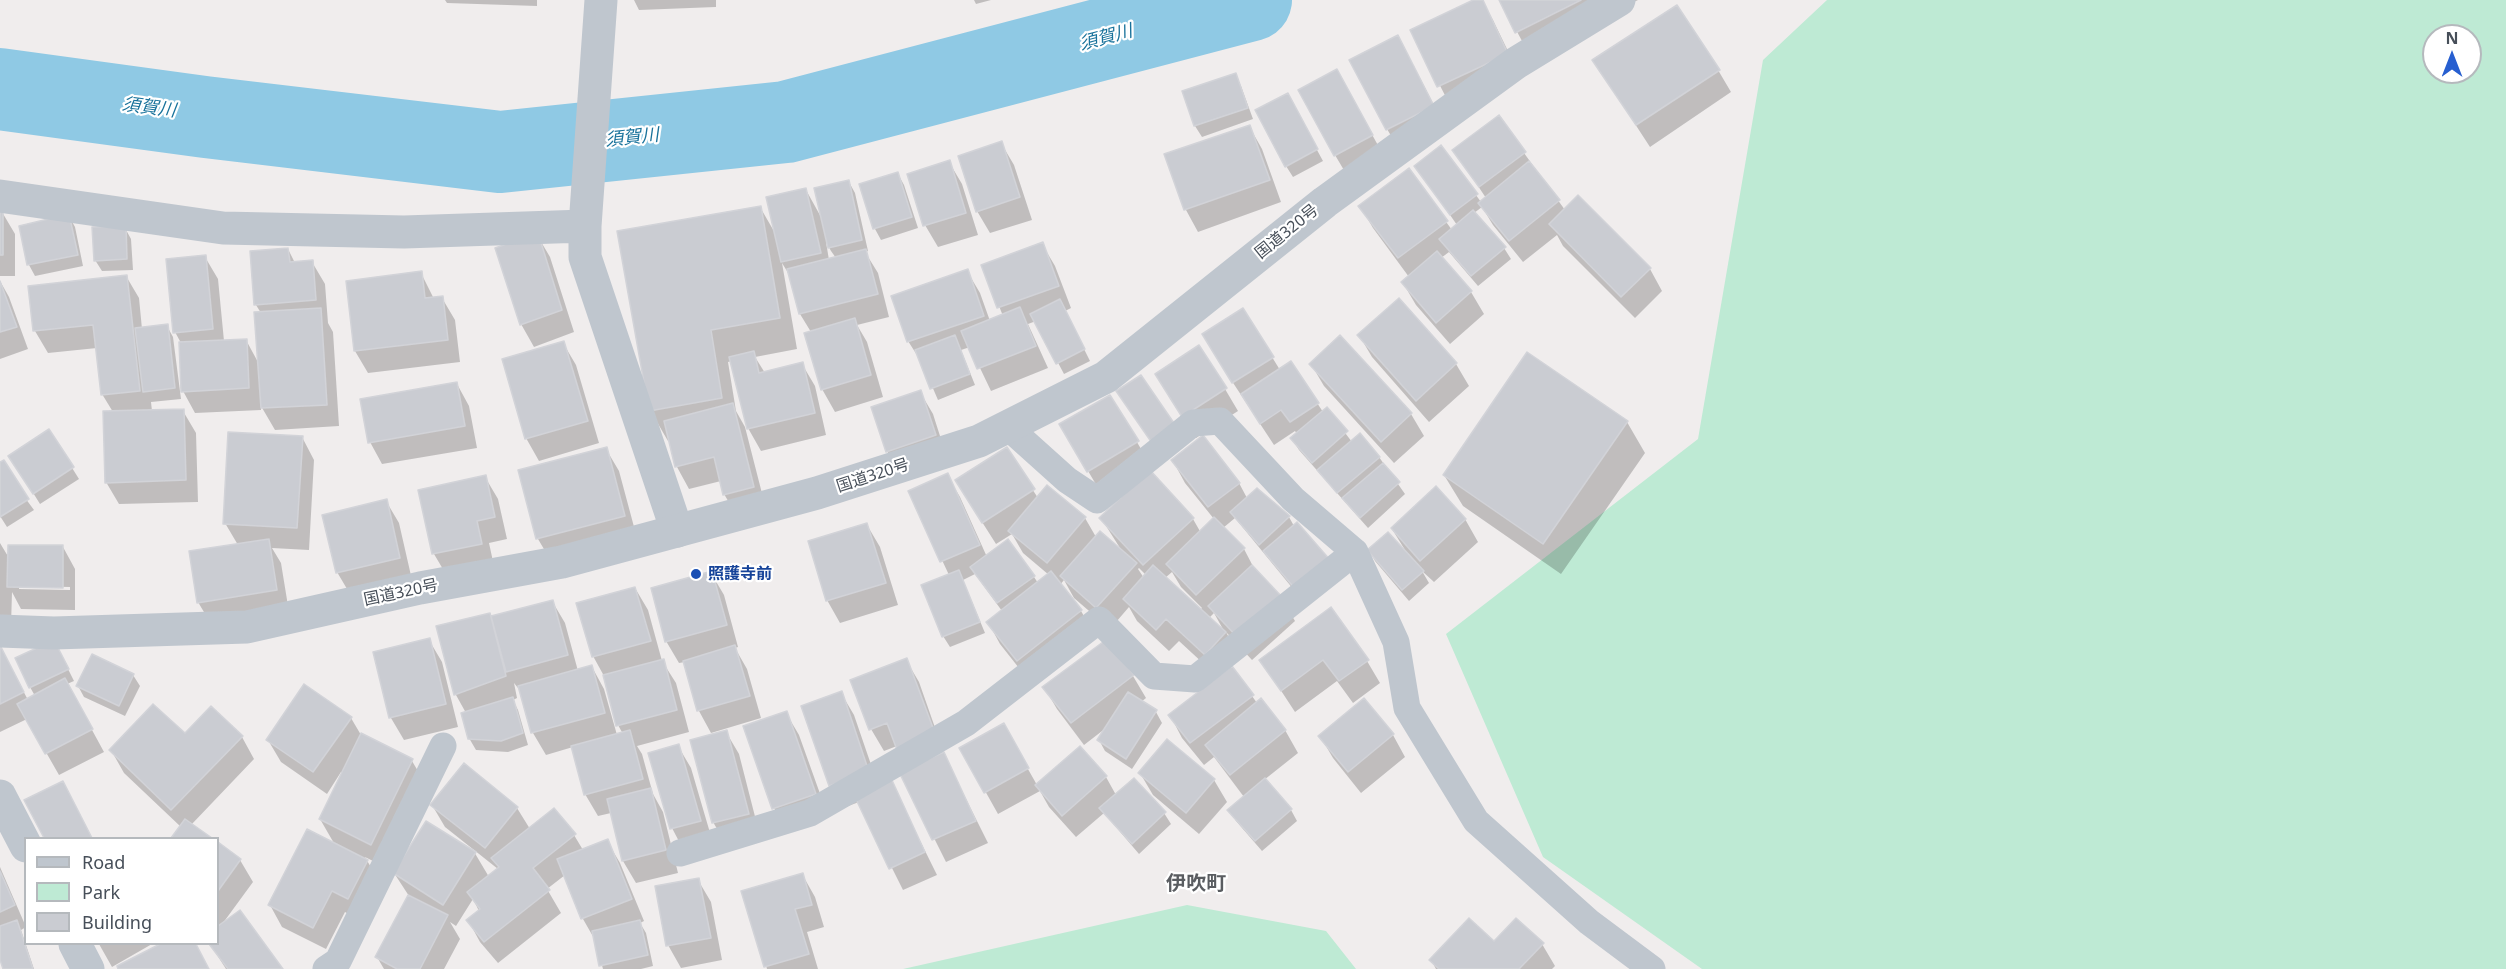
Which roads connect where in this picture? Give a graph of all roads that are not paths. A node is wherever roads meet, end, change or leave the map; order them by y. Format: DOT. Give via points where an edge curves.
graph roads {
  1 [pos="601,0"];
  2 [pos="1619,0"];
  3 [pos="0,196"];
  4 [pos="585,217"];
  5 [pos="1008,427"];
  6 [pos="676,531"];
  7 [pos="1355,552"];
  8 [pos="0,631"];
  9 [pos="443,746"];
  10 [pos="1,801"];
  11 [pos="24,842"];
  12 [pos="680,853"];
  13 [pos="76,945"];
  14 [pos="88,969"];
  15 [pos="326,969"];
  16 [pos="1652,969"];
  1 -- 4 [label="street"];
  2 -- 5 [label="street, 国道320号" via="1516,63 1325,202 1106,377"];
  3 -- 4 [label="street" via="223,228 404,232"];
  4 -- 6 [label="street" via="585,257"];
  5 -- 6 [label="street, 国道320号" via="979,441 840,486"];
  5 -- 7 [label="lane" via="1067,480 1097,500 1193,423 1220,421 1293,499"];
  6 -- 8 [label="street, 国道320号" via="562,562 420,588 247,627"];
  7 -- 12 [label="lane" via="1195,679 1154,676 1099,620 966,723 810,813"];
  7 -- 16 [label="lane" via="1396,642 1407,708 1476,821 1589,921"];
  9 -- 15 [label="lane" via="338,961"];
  10 -- 11 [label="street"];
  13 -- 14 [label="street"];
}
